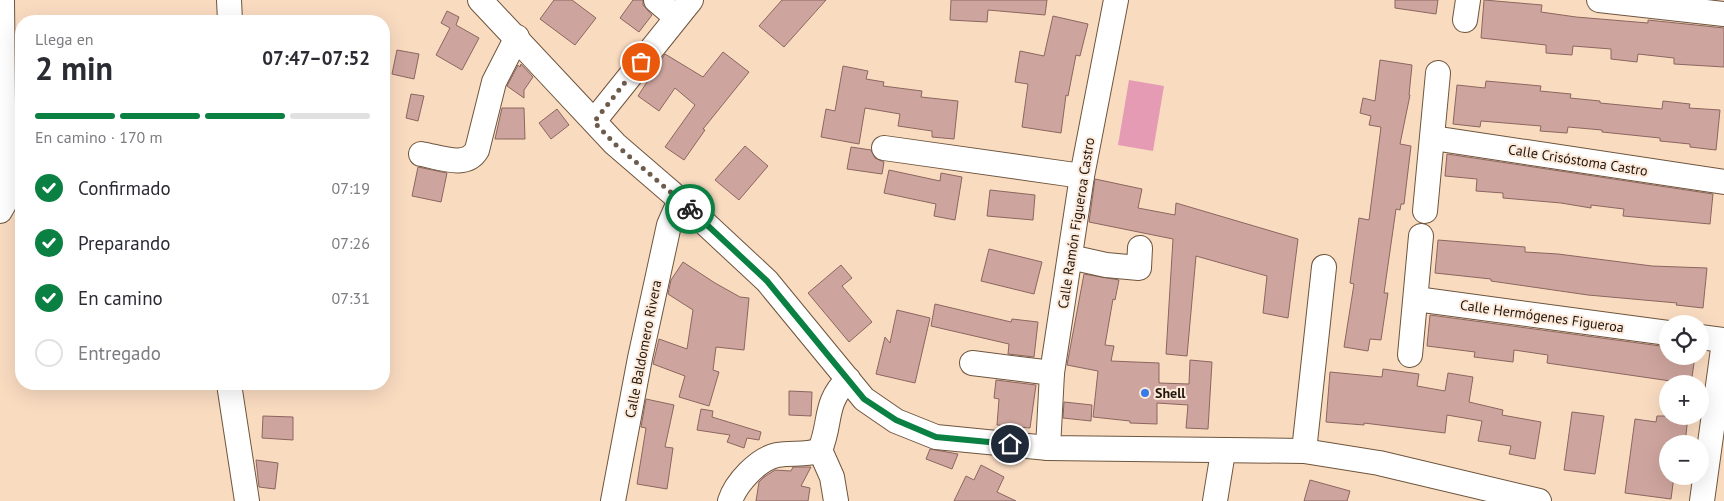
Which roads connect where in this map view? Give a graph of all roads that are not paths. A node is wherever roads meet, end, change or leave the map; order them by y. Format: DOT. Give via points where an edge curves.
graph roads {
  1 [pos="2,0"];
  2 [pos="229,0"];
  3 [pos="480,0"];
  4 [pos="656,0"];
  5 [pos="1116,0"];
  6 [pos="1599,0"];
  7 [pos="684,9"];
  8 [pos="1724,14"];
  9 [pos="230,15"];
  10 [pos="517,37"];
  11 [pos="1438,73"];
  12 [pos="594,122"];
  13 [pos="1433,138"];
  14 [pos="884,148"];
  15 [pos="421,154"];
  16 [pos="1082,176"];
  17 [pos="1724,182"];
  18 [pos="680,200"];
  19 [pos="0,211"];
  20 [pos="1425,211"];
  21 [pos="1421,236"];
  22 [pos="1140,248"];
  23 [pos="1070,257"];
  24 [pos="1324,267"];
  25 [pos="1416,299"];
  26 [pos="1659,332"];
  27 [pos="1709,338"];
  28 [pos="1724,341"];
  29 [pos="1410,355"];
  30 [pos="972,363"];
  31 [pos="1052,373"];
  32 [pos="848,379"];
  33 [pos="230,390"];
  34 [pos="1720,400"];
  35 [pos="1048,448"];
  36 [pos="820,450"];
  37 [pos="1304,451"];
  38 [pos="1223,452"];
  39 [pos="247,501"];
  40 [pos="613,501"];
  41 [pos="730,501"];
  42 [pos="836,501"];
  43 [pos="1215,501"];
  44 [pos="1539,501"];
  45 [pos="1702,501"];
  1 -- 19 [label="street" via="4,204"];
  2 -- 9 [label="street"];
  3 -- 10 [label="street"];
  4 -- 7 [label="street"];
  5 -- 16 [label="street, Calle Ramón Figueroa Castro"];
  6 -- 8 [label="street"];
  7 -- 12 [label="street"];
  10 -- 12 [label="street"];
  10 -- 15 [label="street" via="494,82 473,157 465,162"];
  11 -- 13 [label="street"];
  12 -- 18 [label="street"];
  13 -- 17 [label="street, Calle Crisóstoma Castro"];
  13 -- 20 [label="street"];
  14 -- 16 [label="street"];
  16 -- 23 [label="street, Calle Ramón Figueroa Castro"];
  18 -- 32 [label="street" via="767,281"];
  18 -- 40 [label="street, Calle Baldomero Rivera" via="667,234"];
  21 -- 25 [label="street"];
  22 -- 23 [label="street" via="1139,268"];
  23 -- 31 [label="street, Calle Ramón Figueroa Castro"];
  24 -- 37 [label="street"];
  25 -- 26 [label="street, Calle Hermógenes Figueroa"];
  25 -- 29 [label="street"];
  27 -- 28 [label="street"];
  28 -- 34 [label="street"];
  30 -- 31 [label="street"];
  31 -- 35 [label="street, Calle Ramón Figueroa Castro"];
  32 -- 35 [label="street" via="864,399 896,420 936,437"];
  32 -- 36 [label="street" via="830,403 825,439"];
  33 -- 39 [label="street"];
  34 -- 45 [label="street"];
  35 -- 38 [label="street"];
  36 -- 41 [label="street" via="810,454 776,455 759,463"];
  36 -- 42 [label="street" via="832,477"];
  37 -- 38 [label="street"];
  37 -- 44 [label="street" via="1379,463"];
  38 -- 43 [label="street"];
}
